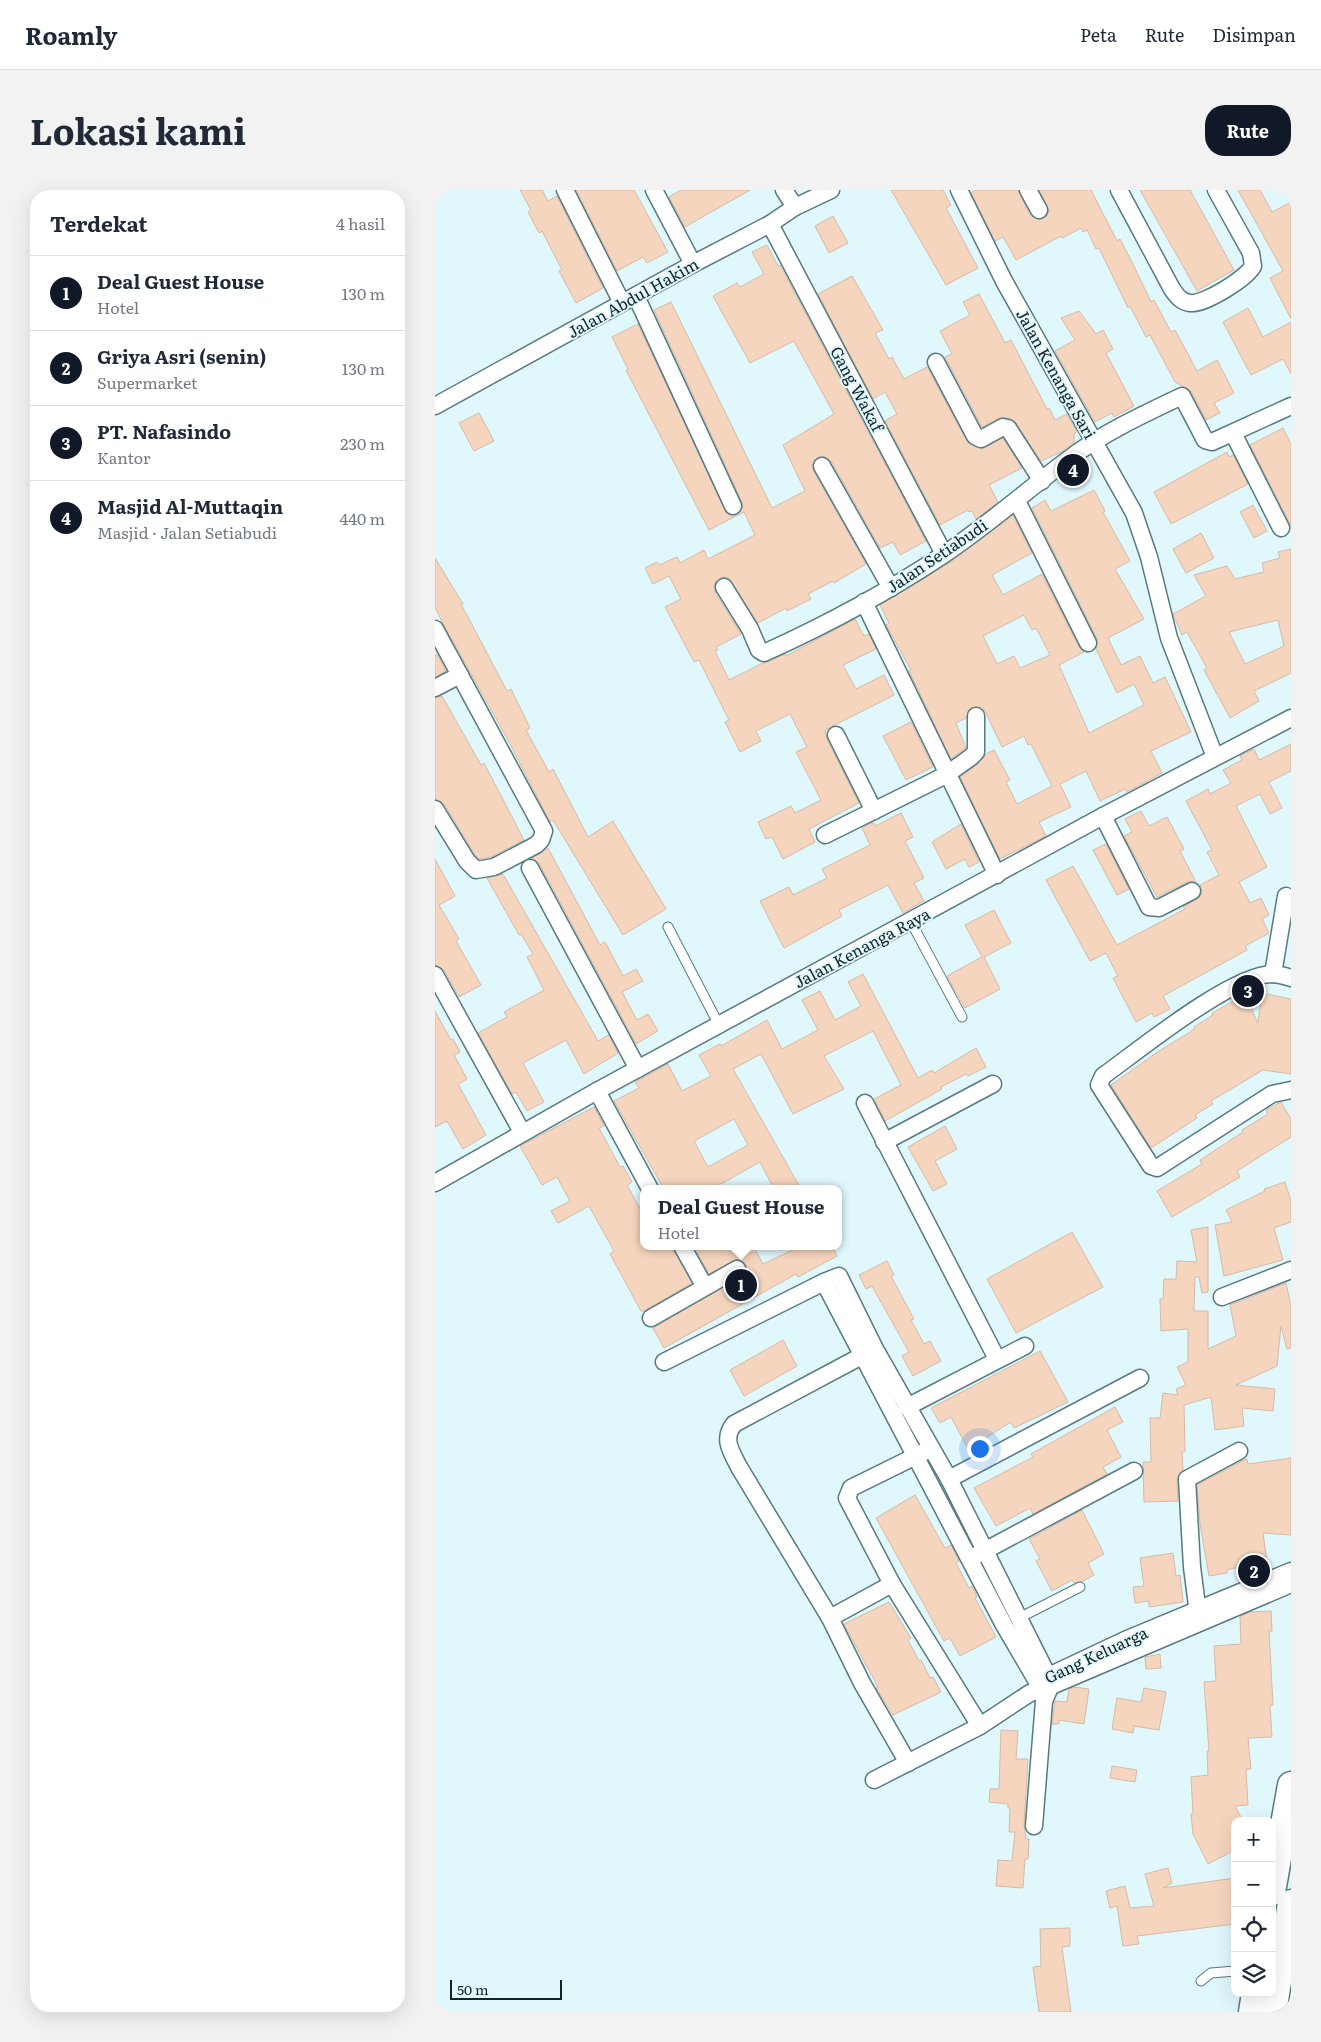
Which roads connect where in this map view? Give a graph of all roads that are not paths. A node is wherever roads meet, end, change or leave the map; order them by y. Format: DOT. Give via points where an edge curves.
graph roads {
  1 [pos="565,190"];
  2 [pos="653,190"];
  3 [pos="784,190"];
  4 [pos="831,190"];
  5 [pos="959,190"];
  6 [pos="1028,190"];
  7 [pos="1119,190"];
  8 [pos="1216,190"];
  9 [pos="795,207"];
  10 [pos="1039,210"];
  11 [pos="770,224"];
  12 [pos="693,264"];
  13 [pos="629,300"];
  14 [pos="936,362"];
  15 [pos="435,406"];
  16 [pos="1291,406"];
  17 [pos="1233,433"];
  18 [pos="1094,441"];
  19 [pos="822,466"];
  20 [pos="1042,481"];
  21 [pos="1017,501"];
  22 [pos="733,506"];
  23 [pos="1281,528"];
  24 [pos="944,554"];
  25 [pos="724,587"];
  26 [pos="891,588"];
  27 [pos="864,602"];
  28 [pos="435,629"];
  29 [pos="1088,643"];
  30 [pos="460,675"];
  31 [pos="435,688"];
  32 [pos="977,716"];
  33 [pos="1291,718"];
  34 [pos="836,735"];
  35 [pos="1215,758"];
  36 [pos="946,775"];
  37 [pos="435,809"];
  38 [pos="874,811"];
  39 [pos="1103,816"];
  40 [pos="825,836"];
  41 [pos="531,868"];
  42 [pos="997,875"];
  43 [pos="1192,891"];
  44 [pos="1286,896"];
  45 [pos="911,922"];
  46 [pos="668,927"];
  47 [pos="1273,974"];
  48 [pos="435,975"];
  49 [pos="1291,978"];
  50 [pos="962,1017"];
  51 [pos="719,1025"];
  52 [pos="637,1069"];
  53 [pos="993,1084"];
  54 [pos="1291,1090"];
  55 [pos="597,1091"];
  56 [pos="865,1103"];
  57 [pos="522,1132"];
  58 [pos="884,1142"];
  59 [pos="435,1183"];
  60 [pos="648,1185"];
  61 [pos="684,1250"];
  62 [pos="737,1269"];
  63 [pos="1291,1270"];
  64 [pos="705,1287"];
  65 [pos="1222,1297"];
  66 [pos="651,1318"];
  67 [pos="1025,1346"];
  68 [pos="869,1352"];
  69 [pos="997,1359"];
  70 [pos="664,1362"];
  71 [pos="1140,1378"];
  72 [pos="907,1407"];
  73 [pos="931,1449"];
  74 [pos="1239,1451"];
  75 [pos="915,1456"];
  76 [pos="1134,1471"];
  77 [pos="949,1479"];
  78 [pos="984,1551"];
  79 [pos="969,1559"];
  80 [pos="1291,1571"];
  81 [pos="892,1584"];
  82 [pos="1291,1584"];
  83 [pos="1080,1587"];
  84 [pos="1198,1617"];
  85 [pos="830,1618"];
  86 [pos="1019,1618"];
  87 [pos="1042,1688"];
  88 [pos="979,1726"];
  89 [pos="908,1762"];
  90 [pos="874,1780"];
  91 [pos="1291,1785"];
  92 [pos="1034,1826"];
  93 [pos="1276,1869"];
  94 [pos="1291,1903"];
  95 [pos="1231,1971"];
  96 [pos="1281,1972"];
  97 [pos="1201,1981"];
  98 [pos="1254,1997"];
  99 [pos="1252,2012"];
  100 [pos="1273,2012"];
  1 -- 13 [label="street"];
  2 -- 12 [label="street"];
  3 -- 9 [label="street"];
  4 -- 9 [label="street, Jalan Abdul Hakim"];
  5 -- 18 [label="street, Jalan Kenanga Sari" via="1004,282"];
  6 -- 10 [label="street"];
  7 -- 8 [label="street" via="1172,289 1180,299 1191,304 1203,301 1246,276 1253,266 1251,253"];
  9 -- 11 [label="street, Jalan Abdul Hakim"];
  11 -- 12 [label="street, Jalan Abdul Hakim"];
  11 -- 24 [label="street, Gang Wakaf"];
  12 -- 13 [label="street, Jalan Abdul Hakim"];
  13 -- 15 [label="street, Jalan Abdul Hakim"];
  13 -- 22 [label="street"];
  14 -- 20 [label="street" via="975,436 981,438 1003,427 1008,428"];
  16 -- 17 [label="street"];
  17 -- 18 [label="street, Jalan Setiabudi" via="1216,441 1205,440 1182,396"];
  17 -- 23 [label="street"];
  18 -- 20 [label="street, Jalan Setiabudi"];
  18 -- 35 [label="street, Jalan Kenanga Sari" via="1134,513 1143,536 1169,638"];
  19 -- 26 [label="street"];
  20 -- 21 [label="street, Jalan Setiabudi"];
  21 -- 24 [label="street, Jalan Setiabudi"];
  21 -- 29 [label="street"];
  24 -- 26 [label="street, Jalan Setiabudi"];
  25 -- 27 [label="street, Jalan Setiabudi" via="759,650 764,653 827,624"];
  26 -- 27 [label="street, Jalan Setiabudi"];
  27 -- 36 [label="street"];
  28 -- 30 [label="street"];
  30 -- 31 [label="street"];
  30 -- 37 [label="street" via="542,825 543,836 536,845 509,860 476,870"];
  32 -- 36 [label="street" via="976,752"];
  33 -- 35 [label="street, Jalan Kenanga Raya"];
  34 -- 38 [label="street"];
  35 -- 39 [label="street, Jalan Kenanga Raya"];
  36 -- 38 [label="street"];
  36 -- 42 [label="street"];
  38 -- 40 [label="street"];
  39 -- 42 [label="street, Jalan Kenanga Raya"];
  39 -- 43 [label="street" via="1149,907 1159,908"];
  41 -- 52 [label="street"];
  42 -- 45 [label="street, Jalan Kenanga Raya"];
  44 -- 47 [label="street"];
  45 -- 50 [label="lane"];
  45 -- 51 [label="street, Jalan Kenanga Raya"];
  46 -- 51 [label="lane"];
  47 -- 49 [label="street"];
  47 -- 54 [label="street" via="1247,981 1205,1003 1103,1076 1099,1085 1151,1166 1157,1168 1272,1094"];
  48 -- 57 [label="street"];
  51 -- 52 [label="street, Jalan Kenanga Raya"];
  52 -- 55 [label="street, Jalan Kenanga Raya"];
  53 -- 58 [label="street"];
  55 -- 57 [label="street, Jalan Kenanga Raya"];
  55 -- 60 [label="street"];
  56 -- 58 [label="street"];
  57 -- 59 [label="street, Jalan Kenanga Raya"];
  58 -- 69 [label="street"];
  61 -- 64 [label="street"];
  62 -- 64 [label="street"];
  63 -- 65 [label="street"];
  64 -- 66 [label="street"];
  67 -- 69 [label="street"];
  68 -- 70 [label="street" via="824,1282"];
  68 -- 72 [label="street"];
  68 -- 75 [label="street"];
  68 -- 85 [label="street" via="741,1420 727,1432 727,1442 739,1467"];
  69 -- 72 [label="street"];
  71 -- 77 [label="street"];
  72 -- 73 [label="street"];
  73 -- 75 [label="street"];
  73 -- 77 [label="street"];
  74 -- 84 [label="street" via="1187,1480"];
  75 -- 79 [label="street"];
  75 -- 81 [label="street" via="851,1488 847,1495"];
  76 -- 78 [label="street"];
  77 -- 78 [label="street"];
  78 -- 79 [label="street"];
  78 -- 86 [label="street"];
  79 -- 87 [label="street"];
  80 -- 84 [label="street, Gang Keluarga"];
  81 -- 85 [label="street"];
  81 -- 88 [label="street"];
  82 -- 84 [label="street, Gang Keluarga"];
  83 -- 86 [label="lane"];
  84 -- 87 [label="street, Gang Keluarga" via="1125,1640"];
  85 -- 89 [label="street" via="862,1683"];
  86 -- 87 [label="street"];
  87 -- 88 [label="street, Gang Keluarga"];
  87 -- 92 [label="street"];
  88 -- 89 [label="street, Gang Keluarga"];
  89 -- 90 [label="street, Gang Keluarga"];
  91 -- 93 [label="main road"];
  94 -- 96 [label="main road"];
  95 -- 97 [label="lane" via="1211,1973"];
  96 -- 100 [label="main road"];
  98 -- 99 [label="main road"];
}
